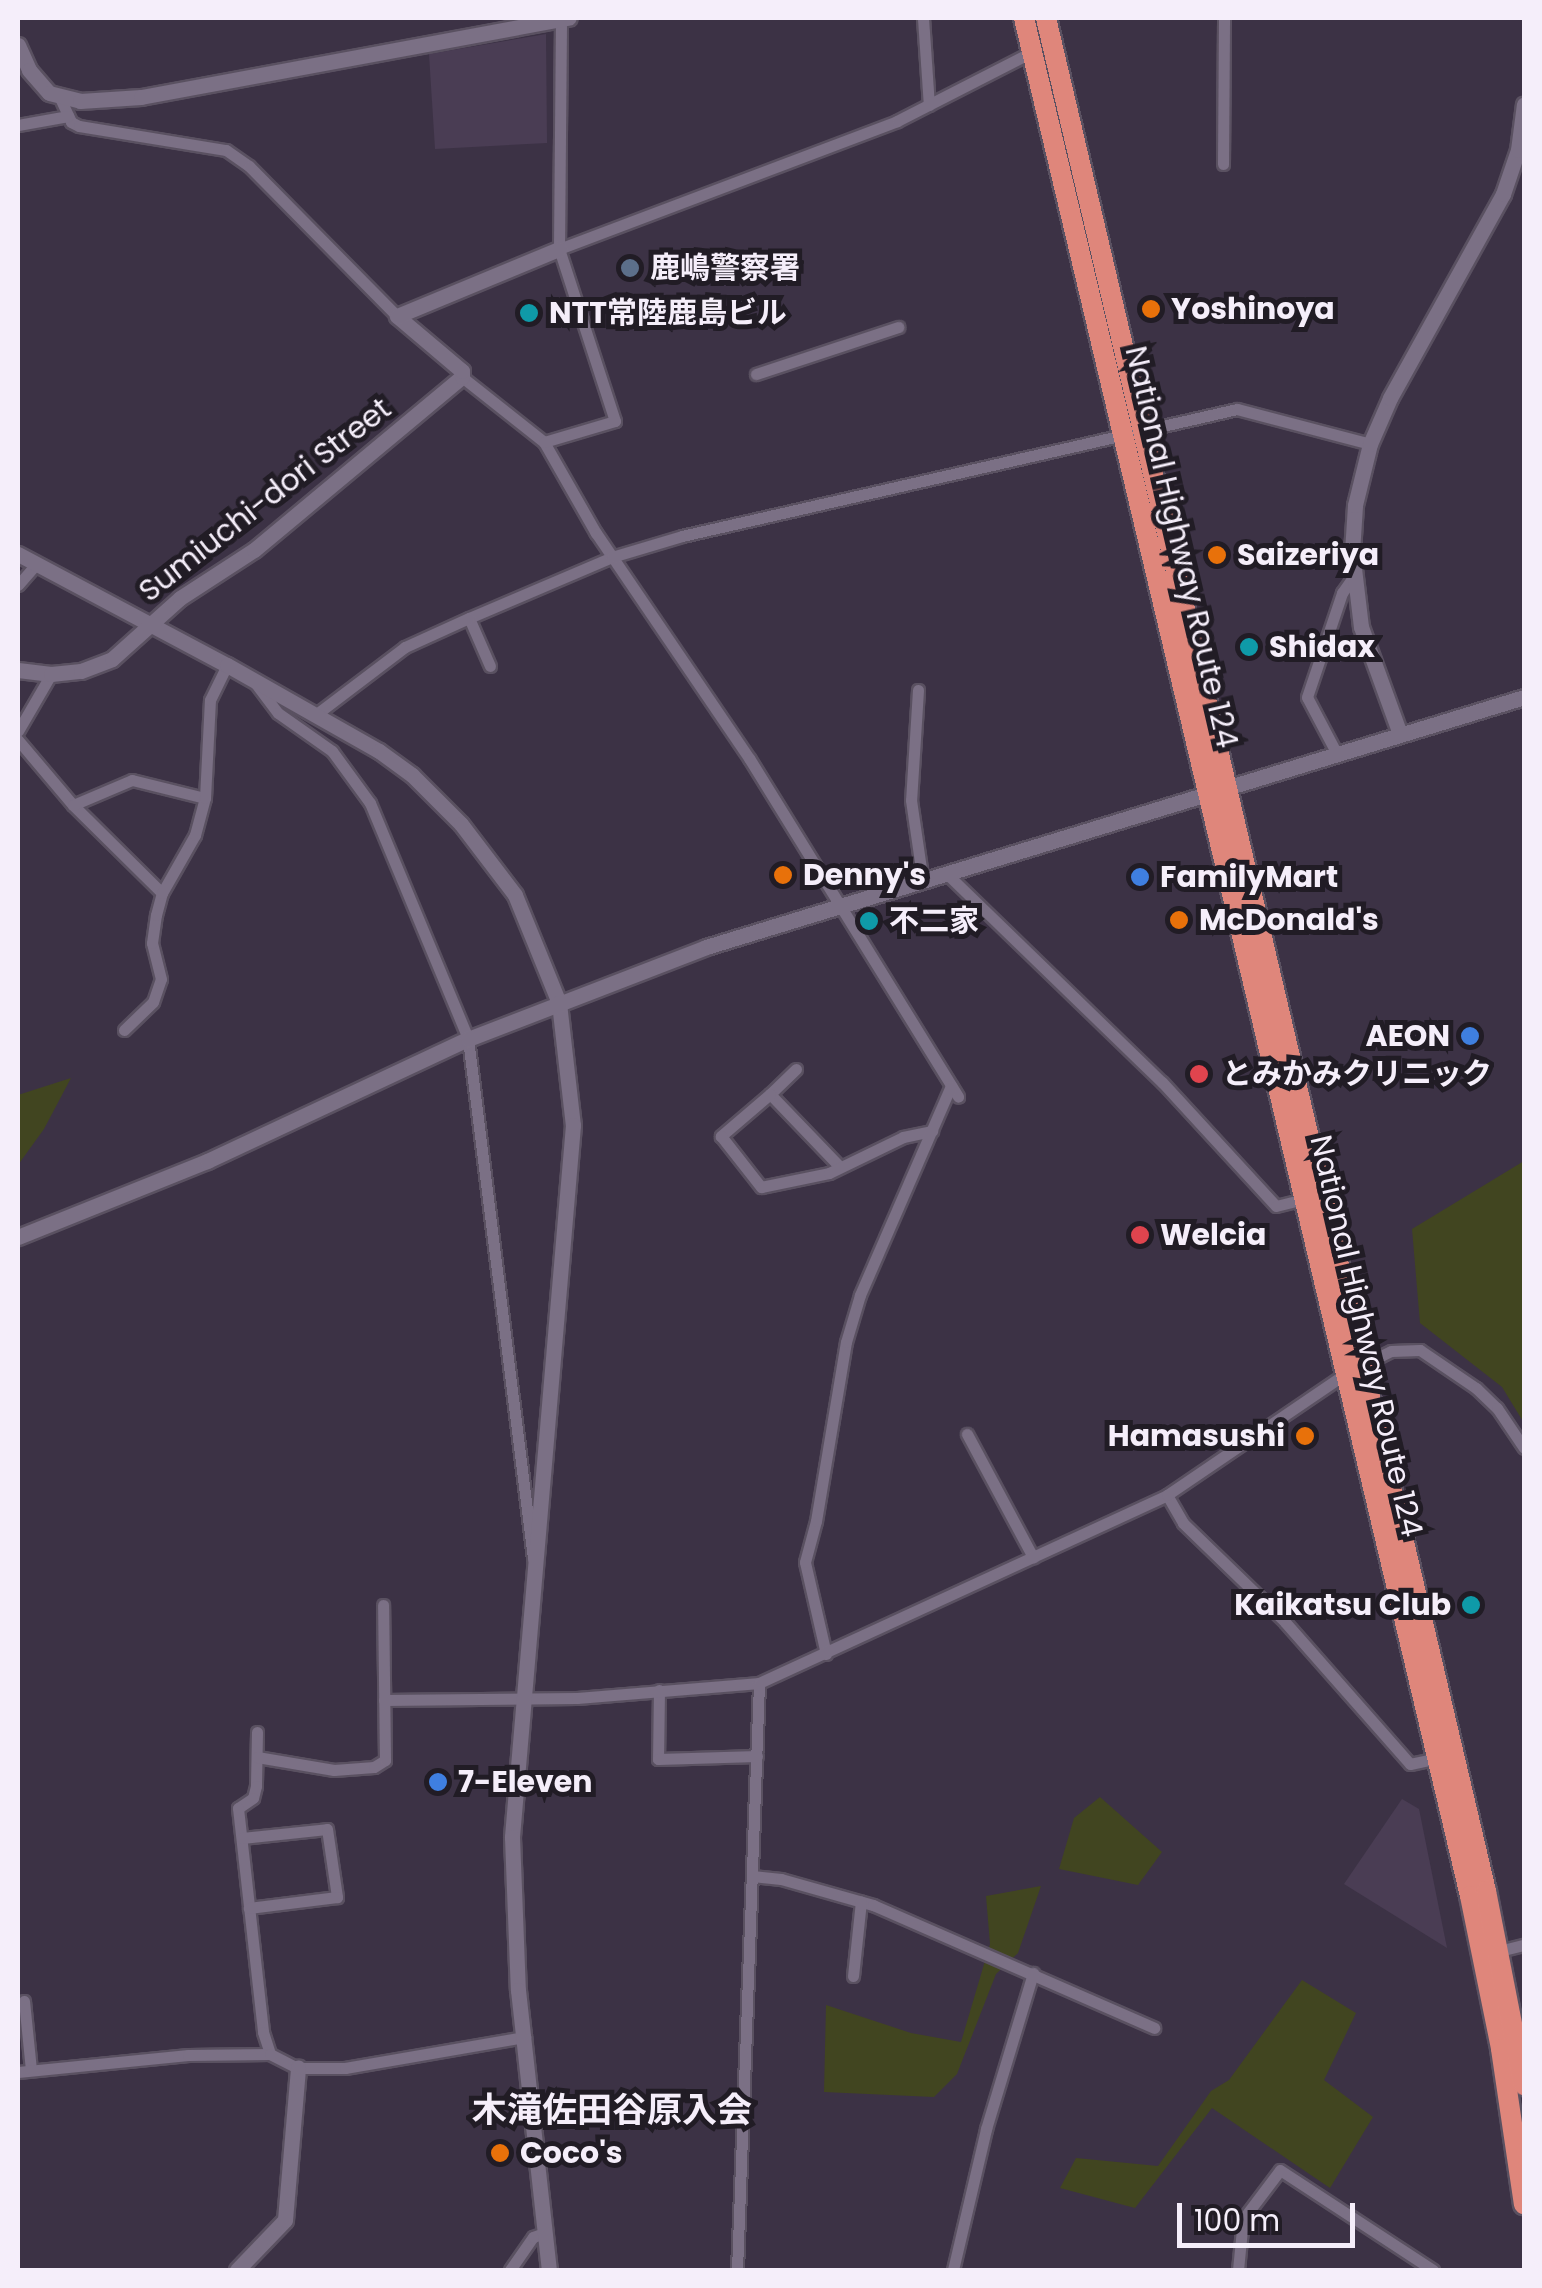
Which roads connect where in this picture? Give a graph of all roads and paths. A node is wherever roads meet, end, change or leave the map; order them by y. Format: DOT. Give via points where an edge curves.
graph roads {
  1 [pos="565,18"];
  2 [pos="923,18"];
  3 [pos="1024,18"];
  4 [pos="1046,18"];
  5 [pos="1224,18"];
  6 [pos="18,45"];
  7 [pos="1032,52"];
  8 [pos="60,98"];
  9 [pos="1524,104"];
  10 [pos="929,105"];
  11 [pos="68,116"];
  12 [pos="18,125"];
  13 [pos="1222,164"];
  14 [pos="559,249"];
  15 [pos="398,316"];
  16 [pos="898,327"];
  17 [pos="756,374"];
  18 [pos="462,376"];
  19 [pos="1133,433"];
  20 [pos="544,442"];
  21 [pos="1370,444"];
  22 [pos="18,554"];
  23 [pos="612,557"];
  24 [pos="36,564"];
  25 [pos="1353,577"];
  26 [pos="18,585"];
  27 [pos="468,618"];
  28 [pos="151,626"];
  29 [pos="226,665"];
  30 [pos="490,666"];
  31 [pos="18,670"];
  32 [pos="51,674"];
  33 [pos="252,680"];
  34 [pos="918,690"];
  35 [pos="1524,697"];
  36 [pos="314,716"];
  37 [pos="18,731"];
  38 [pos="1400,734"];
  39 [pos="18,740"];
  40 [pos="1337,754"];
  41 [pos="1229,788"];
  42 [pos="1208,795"];
  43 [pos="204,798"];
  44 [pos="73,805"];
  45 [pos="947,874"];
  46 [pos="923,882"];
  47 [pos="162,892"];
  48 [pos="839,907"];
  49 [pos="558,1002"];
  50 [pos="124,1030"];
  51 [pos="468,1039"];
  52 [pos="796,1069"];
  53 [pos="770,1094"];
  54 [pos="932,1131"];
  55 [pos="840,1167"];
  56 [pos="1313,1197"];
  57 [pos="18,1237"];
  58 [pos="1354,1368"];
  59 [pos="967,1434"];
  60 [pos="1524,1448"];
  61 [pos="1167,1495"];
  62 [pos="1033,1557"];
  63 [pos="534,1562"];
  64 [pos="383,1605"];
  65 [pos="826,1654"];
  66 [pos="759,1683"];
  67 [pos="659,1690"];
  68 [pos="384,1700"];
  69 [pos="523,1700"];
  70 [pos="257,1732"];
  71 [pos="756,1756"];
  72 [pos="1445,1756"];
  73 [pos="257,1757"];
  74 [pos="242,1838"];
  75 [pos="752,1876"];
  76 [pos="861,1901"];
  77 [pos="249,1908"];
  78 [pos="1524,1945"];
  79 [pos="1490,1953"];
  80 [pos="1033,1973"];
  81 [pos="853,1976"];
  82 [pos="24,2002"];
  83 [pos="1154,2028"];
  84 [pos="525,2037"];
  85 [pos="270,2054"];
  86 [pos="298,2068"];
  87 [pos="24,2071"];
  88 [pos="1524,2085"];
  89 [pos="1524,2204"];
  90 [pos="544,2233"];
  91 [pos="236,2270"];
  92 [pos="510,2270"];
  93 [pos="549,2270"];
  94 [pos="736,2270"];
  95 [pos="953,2270"];
  96 [pos="1238,2270"];
  97 [pos="1433,2270"];
  1 -- 8 [label="street" via="141,98"];
  1 -- 14 [label="street"];
  2 -- 10 [label="street"];
  3 -- 7 [label="highway, National Highway Route 124"];
  4 -- 19 [label="highway, National Highway Route 124"];
  5 -- 13 [label="street"];
  6 -- 8 [label="street" via="38,82"];
  7 -- 10 [label="street"];
  7 -- 19 [label="highway, National Highway Route 124"];
  8 -- 11 [label="street"];
  9 -- 21 [label="street" via="1503,194"];
  10 -- 14 [label="street"];
  11 -- 12 [label="street"];
  11 -- 15 [label="street" via="79,126 226,150 250,166"];
  14 -- 15 [label="street"];
  14 -- 20 [label="street" via="615,421"];
  15 -- 18 [label="street"];
  16 -- 17 [label="street"];
  18 -- 20 [label="street"];
  18 -- 28 [label="street, Sumiuchi-dori Street" via="298,515"];
  19 -- 21 [label="street" via="1238,409"];
  19 -- 23 [label="street"];
  19 -- 41 [label="highway, National Highway Route 124"];
  19 -- 42 [label="highway, National Highway Route 124"];
  20 -- 23 [label="street"];
  21 -- 25 [label="street" via="1355,505"];
  22 -- 24 [label="street"];
  23 -- 27 [label="street"];
  23 -- 48 [label="street" via="749,758"];
  24 -- 26 [label="street"];
  24 -- 28 [label="street"];
  25 -- 38 [label="street" via="1361,627"];
  25 -- 40 [label="street" via="1307,697"];
  27 -- 30 [label="street"];
  27 -- 36 [label="street" via="405,647"];
  28 -- 29 [label="street"];
  28 -- 32 [label="street, Sumiuchi-dori Street" via="112,660"];
  29 -- 33 [label="street"];
  29 -- 43 [label="street" via="210,700"];
  31 -- 32 [label="street, Sumiuchi-dori Street"];
  32 -- 37 [label="street"];
  33 -- 36 [label="street"];
  33 -- 51 [label="street" via="278,713 332,751 370,803"];
  34 -- 46 [label="street" via="910,800"];
  35 -- 38 [label="street"];
  36 -- 49 [label="street" via="412,776 461,824 515,896"];
  38 -- 40 [label="street"];
  39 -- 44 [label="street"];
  40 -- 41 [label="street"];
  41 -- 42 [label="street"];
  41 -- 56 [label="highway, National Highway Route 124"];
  42 -- 45 [label="street"];
  42 -- 56 [label="highway, National Highway Route 124"];
  43 -- 44 [label="street" via="132,780"];
  43 -- 47 [label="street" via="195,835"];
  44 -- 47 [label="street"];
  45 -- 46 [label="street"];
  45 -- 56 [label="street" via="1162,1082 1276,1206"];
  46 -- 48 [label="street"];
  47 -- 50 [label="street" via="152,943 161,978 153,1002"];
  48 -- 49 [label="street"];
  48 -- 54 [label="street" via="955,1092"];
  49 -- 51 [label="street"];
  49 -- 63 [label="street" via="573,1124"];
  51 -- 57 [label="street" via="143,1189"];
  51 -- 63 [label="street"];
  52 -- 53 [label="street"];
  53 -- 55 [label="street"];
  53 -- 55 [label="street" via="721,1136 761,1187"];
  54 -- 55 [label="street"];
  54 -- 65 [label="street" via="846,1342 805,1562"];
  56 -- 58 [label="highway, National Highway Route 124"];
  58 -- 60 [label="street" via="1391,1350 1420,1350 1476,1388"];
  58 -- 61 [label="street"];
  58 -- 72 [label="highway, National Highway Route 124"];
  59 -- 62 [label="street"];
  61 -- 62 [label="street"];
  61 -- 72 [label="street" via="1183,1523 1285,1622 1410,1764"];
  62 -- 65 [label="street"];
  63 -- 69 [label="street"];
  64 -- 68 [label="street"];
  65 -- 66 [label="street"];
  66 -- 67 [label="street"];
  66 -- 71 [label="street"];
  67 -- 69 [label="street"];
  67 -- 71 [label="street" via="658,1759"];
  68 -- 69 [label="street"];
  68 -- 73 [label="street" via="385,1760 374,1766 334,1770"];
  69 -- 84 [label="street" via="512,1837"];
  70 -- 73 [label="street"];
  71 -- 75 [label="street"];
  72 -- 79 [label="highway, National Highway Route 124"];
  73 -- 74 [label="street" via="253,1798 238,1808"];
  74 -- 77 [label="street"];
  74 -- 77 [label="street" via="328,1829 337,1897"];
  75 -- 76 [label="street"];
  75 -- 94 [label="street"];
  76 -- 80 [label="street"];
  76 -- 81 [label="street"];
  77 -- 85 [label="street"];
  78 -- 79 [label="street"];
  79 -- 88 [label="highway, National Highway Route 124"];
  79 -- 89 [label="highway, National Highway Route 124"];
  80 -- 83 [label="street"];
  80 -- 95 [label="street" via="980,2148"];
  82 -- 87 [label="street"];
  84 -- 86 [label="street" via="346,2068"];
  84 -- 90 [label="street"];
  85 -- 86 [label="street"];
  85 -- 87 [label="street"];
  86 -- 91 [label="street" via="285,2220"];
  90 -- 92 [label="street" via="532,2237"];
  90 -- 93 [label="street"];
  96 -- 97 [label="street" via="1243,2219 1280,2170"];
}
